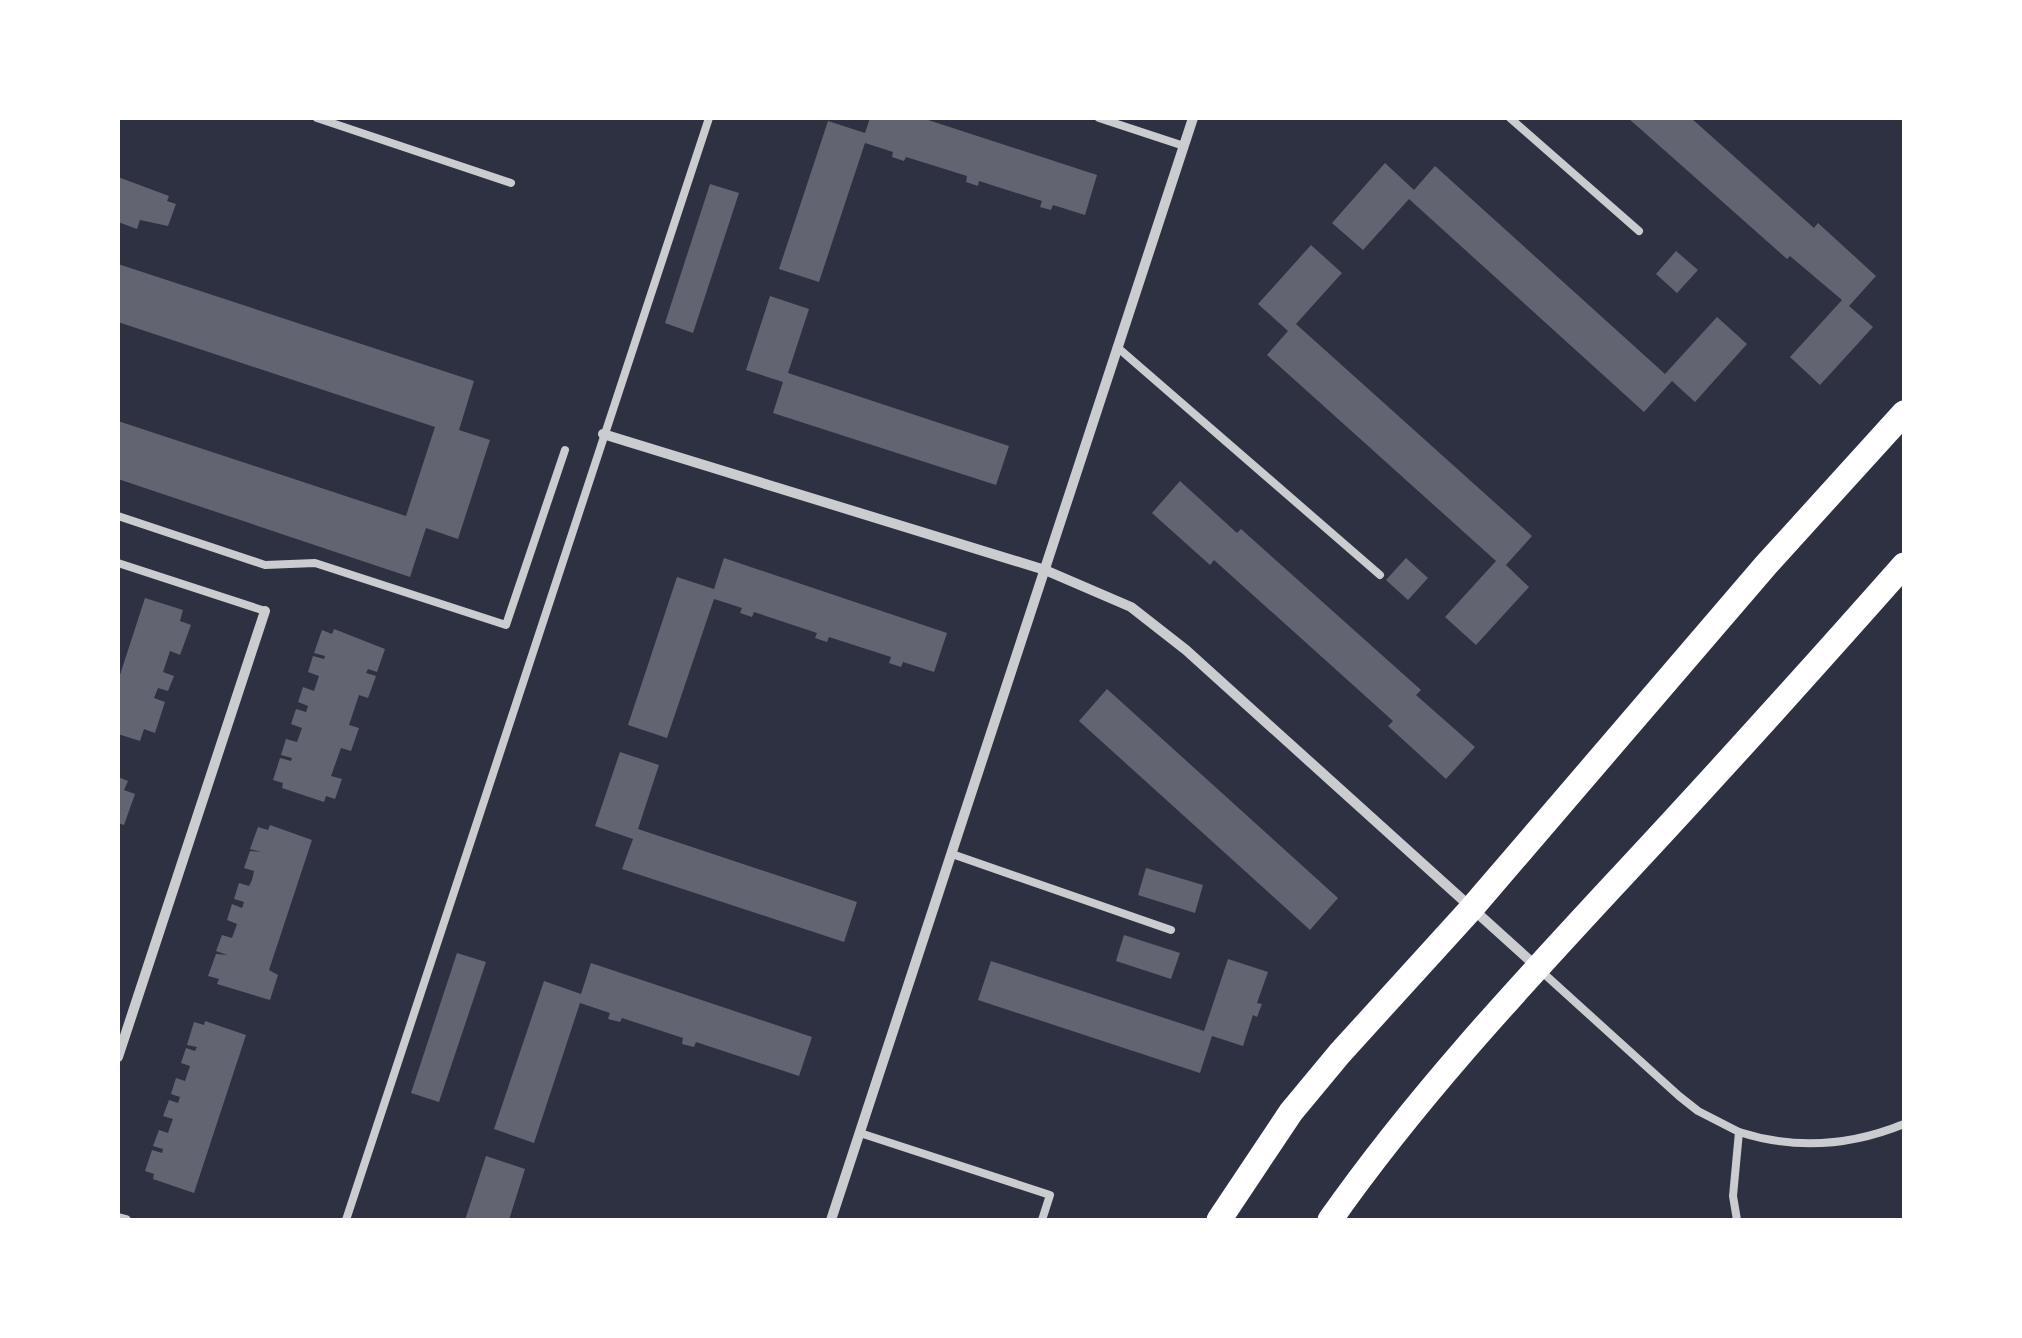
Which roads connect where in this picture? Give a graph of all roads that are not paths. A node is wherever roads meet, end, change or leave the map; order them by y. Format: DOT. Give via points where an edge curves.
graph roads {
  1 [pos="317,118"];
  2 [pos="710,118"];
  3 [pos="1099,118"];
  4 [pos="1194,118"];
  5 [pos="1510,118"];
  6 [pos="1184,146"];
  7 [pos="511,183"];
  8 [pos="1639,231"];
  9 [pos="1117,347"];
  10 [pos="1904,413"];
  11 [pos="603,434"];
  12 [pos="565,450"];
  13 [pos="118,516"];
  14 [pos="118,563"];
  15 [pos="1904,565"];
  16 [pos="1045,570"];
  17 [pos="1380,575"];
  18 [pos="265,611"];
  19 [pos="952,854"];
  20 [pos="1471,909"];
  21 [pos="1172,930"];
  22 [pos="1537,968"];
  23 [pos="118,1057"];
  24 [pos="1904,1124"];
  25 [pos="1738,1132"];
  26 [pos="860,1133"];
  27 [pos="118,1218"];
  28 [pos="126,1220"];
  29 [pos="346,1220"];
  30 [pos="831,1220"];
  31 [pos="1042,1220"];
  32 [pos="1219,1220"];
  33 [pos="1330,1220"];
  34 [pos="1738,1220"];
  1 -- 7 [label="lane"];
  2 -- 11 [label="lane"];
  3 -- 6 [label="lane"];
  4 -- 6 [label="street"];
  5 -- 8 [label="lane"];
  6 -- 9 [label="street"];
  9 -- 16 [label="street"];
  9 -- 17 [label="lane"];
  10 -- 20 [label="main road"];
  11 -- 16 [label="street"];
  11 -- 29 [label="lane"];
  12 -- 13 [label="lane" via="506,626 315,563 265,565"];
  14 -- 18 [label="lane"];
  15 -- 22 [label="main road"];
  16 -- 19 [label="street"];
  16 -- 20 [label="street" via="1155,623"];
  18 -- 23 [label="street"];
  19 -- 21 [label="lane"];
  19 -- 26 [label="street"];
  20 -- 22 [label="street"];
  20 -- 32 [label="main road" via="1291,1112"];
  22 -- 25 [label="lane" via="1679,1096"];
  22 -- 33 [label="main road"];
  24 -- 25 [label="lane" via="1823,1144"];
  25 -- 34 [label="lane"];
  26 -- 30 [label="street"];
  26 -- 31 [label="lane" via="1050,1195"];
  27 -- 28 [label="street"];
}
